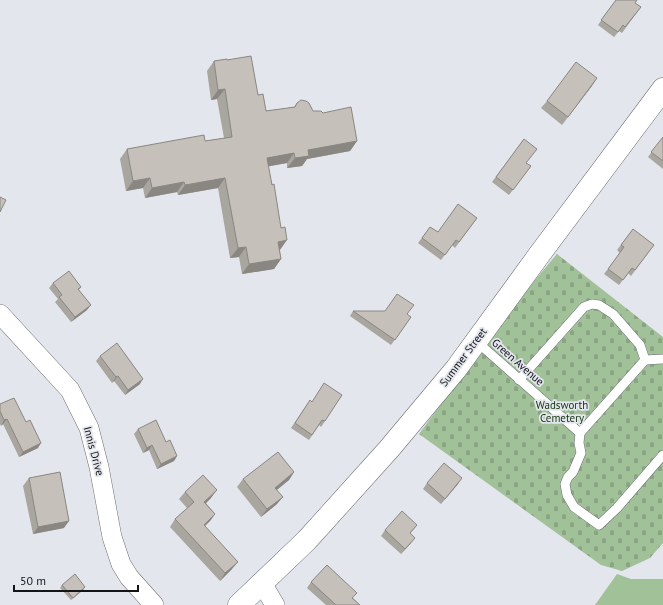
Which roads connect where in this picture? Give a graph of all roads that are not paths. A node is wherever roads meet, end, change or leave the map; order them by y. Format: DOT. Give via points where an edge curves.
graph roads {
  1 [pos="663,89"];
  2 [pos="0,314"];
  3 [pos="476,341"];
  4 [pos="663,359"];
  5 [pos="645,360"];
  6 [pos="520,380"];
  7 [pos="580,433"];
  8 [pos="663,455"];
  9 [pos="262,583"];
  10 [pos="154,605"];
  11 [pos="239,605"];
  12 [pos="275,605"];
  1 -- 3 [label="street, Summer Street"];
  2 -- 10 [label="street, Innis Drive" via="70,390 88,428 99,467 112,537 121,564"];
  3 -- 6 [label="lane, Green Avenue"];
  3 -- 9 [label="street, Summer Street" via="389,449 307,540"];
  4 -- 5 [label="lane"];
  5 -- 6 [label="lane" via="640,345 613,314 599,305 592,304 584,307"];
  5 -- 7 [label="lane"];
  6 -- 7 [label="lane, Green Avenue"];
  7 -- 8 [label="lane" via="581,453 565,484 567,495 574,507 599,525"];
  9 -- 11 [label="street, Summer Street"];
  9 -- 12 [label="street"];
}
